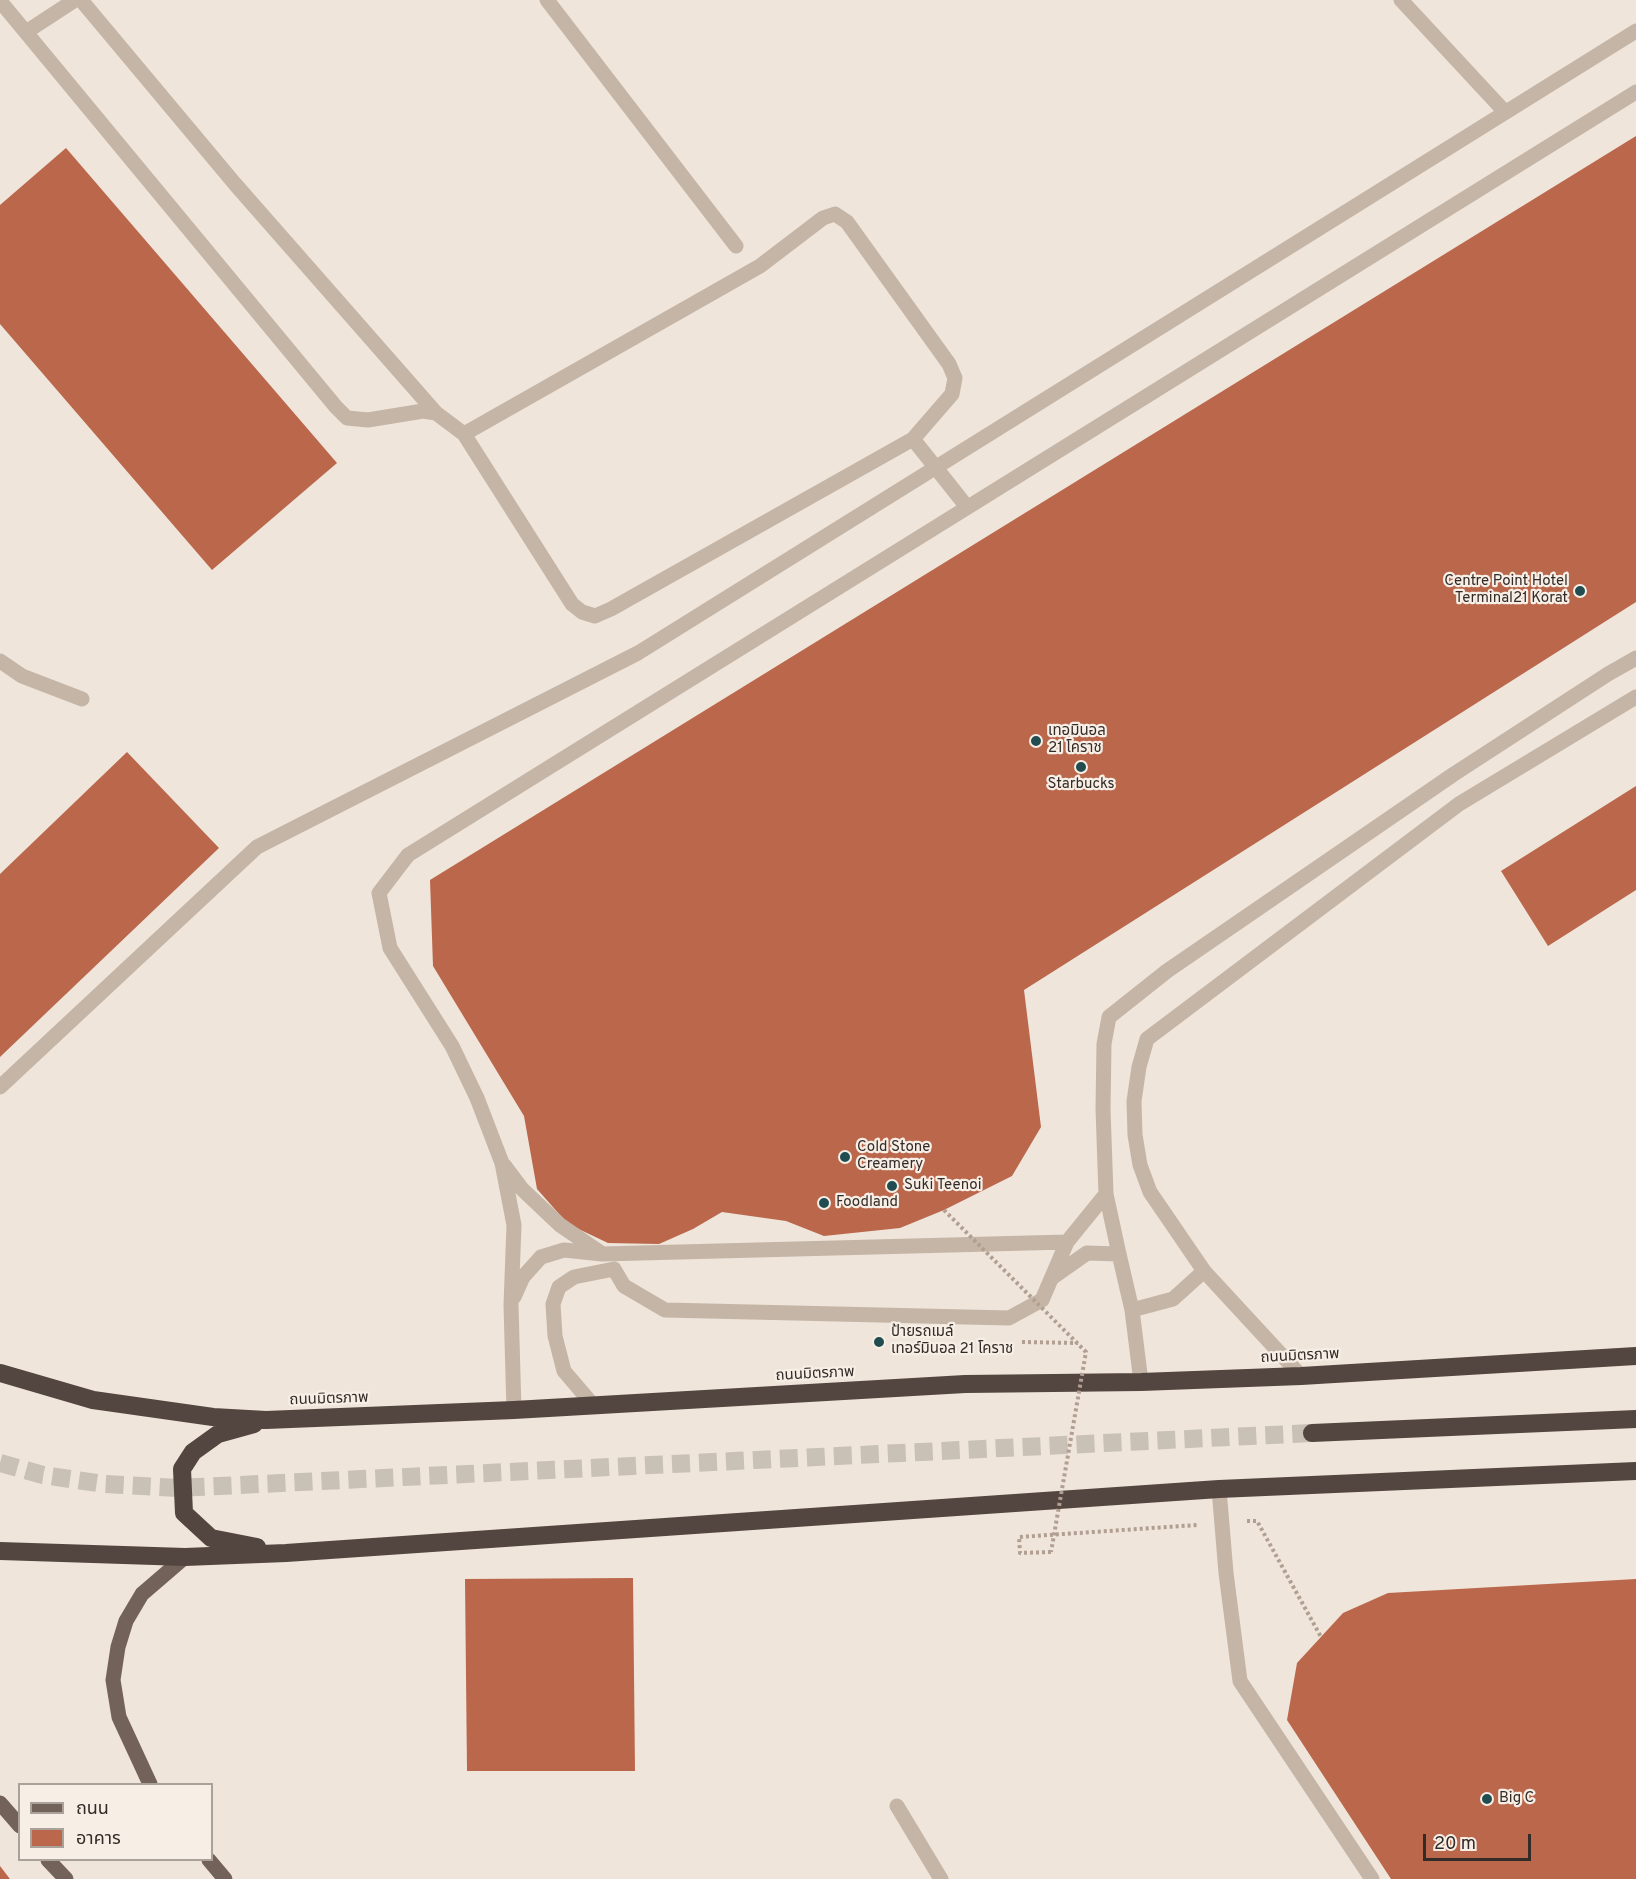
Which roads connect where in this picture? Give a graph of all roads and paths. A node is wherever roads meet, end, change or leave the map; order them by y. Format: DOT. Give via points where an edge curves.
graph roads {
  1 [pos="75,0"];
  2 [pos="81,0"];
  3 [pos="547,0"];
  4 [pos="1401,0"];
  5 [pos="0,1"];
  6 [pos="1636,31"];
  7 [pos="26,32"];
  8 [pos="1636,92"];
  9 [pos="1505,112"];
  10 [pos="736,246"];
  11 [pos="436,413"];
  12 [pos="464,434"];
  13 [pos="914,439"];
  14 [pos="935,466"];
  15 [pos="967,507"];
  16 [pos="1636,658"];
  17 [pos="0,661"];
  18 [pos="1636,697"];
  19 [pos="82,699"];
  20 [pos="0,1087"];
  21 [pos="502,1162"];
  22 [pos="1106,1194"];
  23 [pos="944,1210"];
  24 [pos="1067,1242"];
  25 [pos="602,1254"];
  26 [pos="1119,1254"];
  27 [pos="614,1269"];
  28 [pos="1204,1271"];
  29 [pos="1051,1278"];
  30 [pos="511,1305"];
  31 [pos="1132,1310"];
  32 [pos="1636,1356"];
  33 [pos="0,1373"];
  34 [pos="1301,1376"];
  35 [pos="1141,1382"];
  36 [pos="593,1405"];
  37 [pos="514,1410"];
  38 [pos="1636,1419"];
  39 [pos="266,1420"];
  40 [pos="1312,1433"];
  41 [pos="1636,1471"];
  42 [pos="1219,1489"];
  43 [pos="1077,1533"];
  44 [pos="0,1551"];
  45 [pos="285,1552"];
  46 [pos="185,1557"];
  47 [pos="149,1783"];
  48 [pos="0,1803"];
  49 [pos="897,1806"];
  50 [pos="18,1824"];
  51 [pos="49,1861"];
  52 [pos="210,1861"];
  53 [pos="66,1879"];
  54 [pos="225,1879"];
  55 [pos="941,1879"];
  56 [pos="1372,1879"];
  1 -- 7 [label="street"];
  2 -- 11 [label="street" via="235,184"];
  3 -- 10 [label="street"];
  4 -- 9 [label="street"];
  5 -- 7 [label="street"];
  6 -- 9 [label="street"];
  7 -- 11 [label="street" via="347,418 368,420 423,411"];
  8 -- 15 [label="street"];
  9 -- 14 [label="street"];
  11 -- 12 [label="street"];
  12 -- 13 [label="street" via="572,604 595,616"];
  12 -- 13 [label="street" via="760,266 823,218 835,214 847,222 949,364 955,378 952,394"];
  13 -- 14 [label="street"];
  14 -- 15 [label="street"];
  14 -- 20 [label="street" via="638,653 257,847"];
  15 -- 21 [label="street" via="408,855 379,893 390,948 452,1046"];
  16 -- 22 [label="street" via="1444,781 1167,970 1109,1017 1104,1044"];
  17 -- 19 [label="street" via="22,676"];
  18 -- 28 [label="street" via="1459,804 1147,1039 1134,1101 1140,1165 1150,1192"];
  21 -- 25 [label="street" via="522,1189 560,1225"];
  21 -- 30 [label="street" via="514,1225"];
  22 -- 24 [label="street"];
  22 -- 26 [label="street"];
  23 -- 43 [label="path, bridge" via="1086,1352 1051,1552 1020,1553 1018,1537"];
  24 -- 25 [label="street"];
  24 -- 29 [label="street"];
  25 -- 27 [label="street"];
  25 -- 30 [label="street" via="564,1250 541,1257 523,1277"];
  26 -- 29 [label="street" via="1087,1253"];
  26 -- 31 [label="street"];
  27 -- 29 [label="street" via="624,1286 665,1310 1009,1318 1042,1300"];
  27 -- 36 [label="street" via="574,1277 559,1287 553,1304 555,1336 564,1371"];
  28 -- 31 [label="street" via="1173,1299"];
  28 -- 34 [label="street"];
  30 -- 37 [label="street"];
  31 -- 35 [label="street"];
  32 -- 34 [label="highway, ถนนมิตรภาพ"];
  33 -- 39 [label="highway, ถนนมิตรภาพ" via="93,1400 213,1417"];
  34 -- 35 [label="highway, ถนนมิตรภาพ"];
  35 -- 36 [label="highway, ถนนมิตรภาพ" via="965,1384"];
  36 -- 37 [label="highway, ถนนมิตรภาพ"];
  37 -- 39 [label="highway, ถนนมิตรภาพ"];
  38 -- 40 [label="highway"];
  39 -- 45 [label="highway" via="218,1434 193,1452 182,1469 184,1513 211,1538"];
  41 -- 42 [label="highway"];
  42 -- 45 [label="highway"];
  42 -- 56 [label="street" via="1240,1681"];
  44 -- 46 [label="highway"];
  45 -- 46 [label="highway"];
  46 -- 47 [label="main road" via="142,1594 126,1621 118,1647 113,1680 119,1717"];
  48 -- 50 [label="main road"];
  49 -- 55 [label="street"];
  51 -- 53 [label="main road"];
  52 -- 54 [label="main road"];
}
